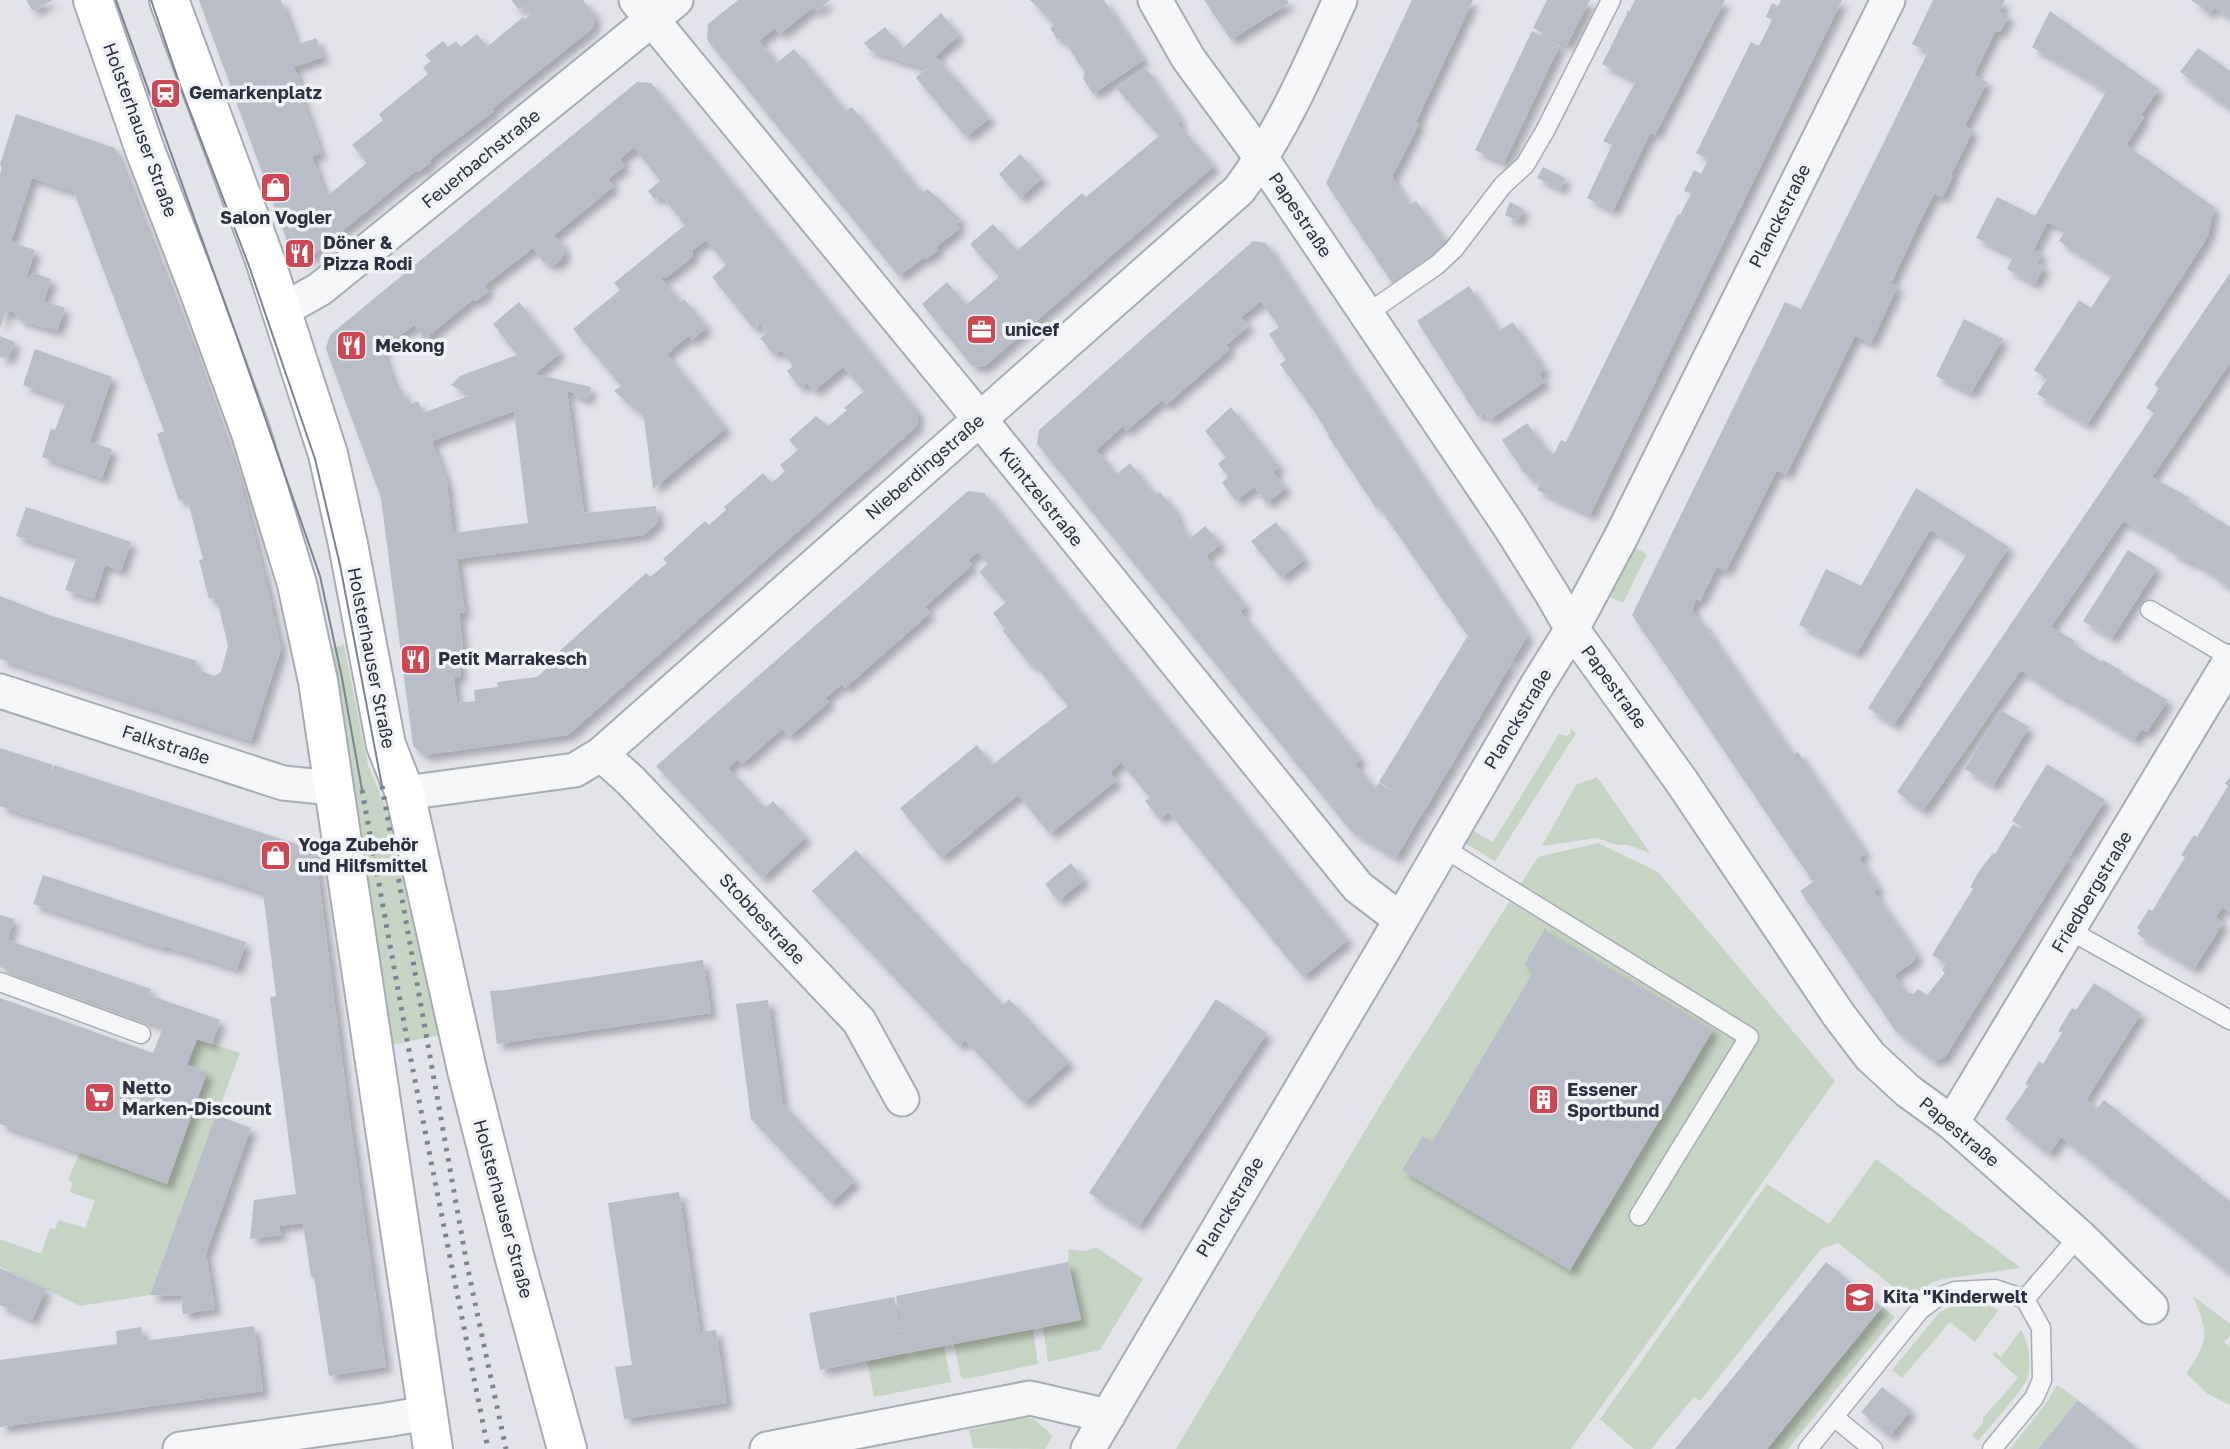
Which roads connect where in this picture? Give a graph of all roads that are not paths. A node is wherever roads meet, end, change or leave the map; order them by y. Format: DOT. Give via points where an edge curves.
graph roads {
  1 [pos="93,0"];
  2 [pos="169,0"];
  3 [pos="1155,0"];
  4 [pos="1340,0"];
  5 [pos="1611,0"];
  6 [pos="1888,0"];
  7 [pos="655,7"];
  8 [pos="1262,159"];
  9 [pos="281,311"];
  10 [pos="1368,313"];
  11 [pos="979,420"];
  12 [pos="2150,610"];
  13 [pos="1572,629"];
  14 [pos="2230,659"];
  15 [pos="0,691"];
  16 [pos="601,754"];
  17 [pos="333,788"];
  18 [pos="405,793"];
  19 [pos="1443,847"];
  20 [pos="1401,919"];
  21 [pos="2069,930"];
  22 [pos="0,982"];
  23 [pos="2230,1020"];
  24 [pos="141,1034"];
  25 [pos="902,1099"];
  26 [pos="1952,1123"];
  27 [pos="1639,1216"];
  28 [pos="2079,1236"];
  29 [pos="2025,1299"];
  30 [pos="2151,1307"];
  31 [pos="1108,1416"];
  32 [pos="1834,1417"];
  33 [pos="430,1431"];
  34 [pos="180,1449"];
  35 [pos="567,1449"];
  36 [pos="767,1449"];
  37 [pos="1088,1449"];
  38 [pos="1808,1449"];
  39 [pos="1873,1449"];
  40 [pos="1992,1449"];
  1 -- 17 [label="main road, Holsterhauser Straße" via="251,433 297,584 318,681"];
  2 -- 9 [label="main road, Holsterhauser Straße"];
  3 -- 8 [label="street, Papestraße" via="1188,58"];
  4 -- 8 [label="street, Nieberdingstraße"];
  5 -- 10 [label="lane" via="1525,164 1454,249"];
  6 -- 13 [label="street, Planckstraße"];
  7 -- 9 [label="street, Feuerbachstraße" via="320,289"];
  7 -- 11 [label="street, Küntzelstraße"];
  8 -- 10 [label="street, Papestraße"];
  8 -- 11 [label="street, Nieberdingstraße" via="1239,190"];
  9 -- 18 [label="main road, Holsterhauser Straße" via="328,454 386,745"];
  10 -- 13 [label="street, Papestraße"];
  11 -- 16 [label="street, Nieberdingstraße"];
  11 -- 20 [label="street, Küntzelstraße" via="1358,887"];
  12 -- 14 [label="lane"];
  13 -- 19 [label="street, Planckstraße"];
  13 -- 26 [label="street, Papestraße" via="1846,1025 1870,1056"];
  14 -- 21 [label="street, Friedbergstraße"];
  15 -- 17 [label="street, Falkstraße" via="283,783"];
  16 -- 18 [label="street, Nieberdingstraße" via="575,770"];
  16 -- 25 [label="street, Stobbestraße" via="859,1021"];
  17 -- 33 [label="main road, Holsterhauser Straße"];
  18 -- 35 [label="main road, Holsterhauser Straße" via="467,1070"];
  19 -- 20 [label="street, Planckstraße"];
  19 -- 27 [label="lane" via="1749,1037"];
  20 -- 31 [label="street, Planckstraße"];
  21 -- 23 [label="lane"];
  21 -- 26 [label="street, Friedbergstraße"];
  22 -- 24 [label="lane"];
  26 -- 28 [label="street, Papestraße"];
  28 -- 29 [label="lane"];
  28 -- 30 [label="street, Papestraße"];
  29 -- 32 [label="lane" via="1995,1289 1936,1298 1920,1310"];
  29 -- 40 [label="lane" via="2041,1328 2042,1380 2034,1398"];
  31 -- 36 [label="street" via="1030,1398"];
  31 -- 37 [label="street, Planckstraße"];
  32 -- 38 [label="lane"];
  32 -- 39 [label="lane"];
  33 -- 34 [label="street" via="386,1420"];
}
